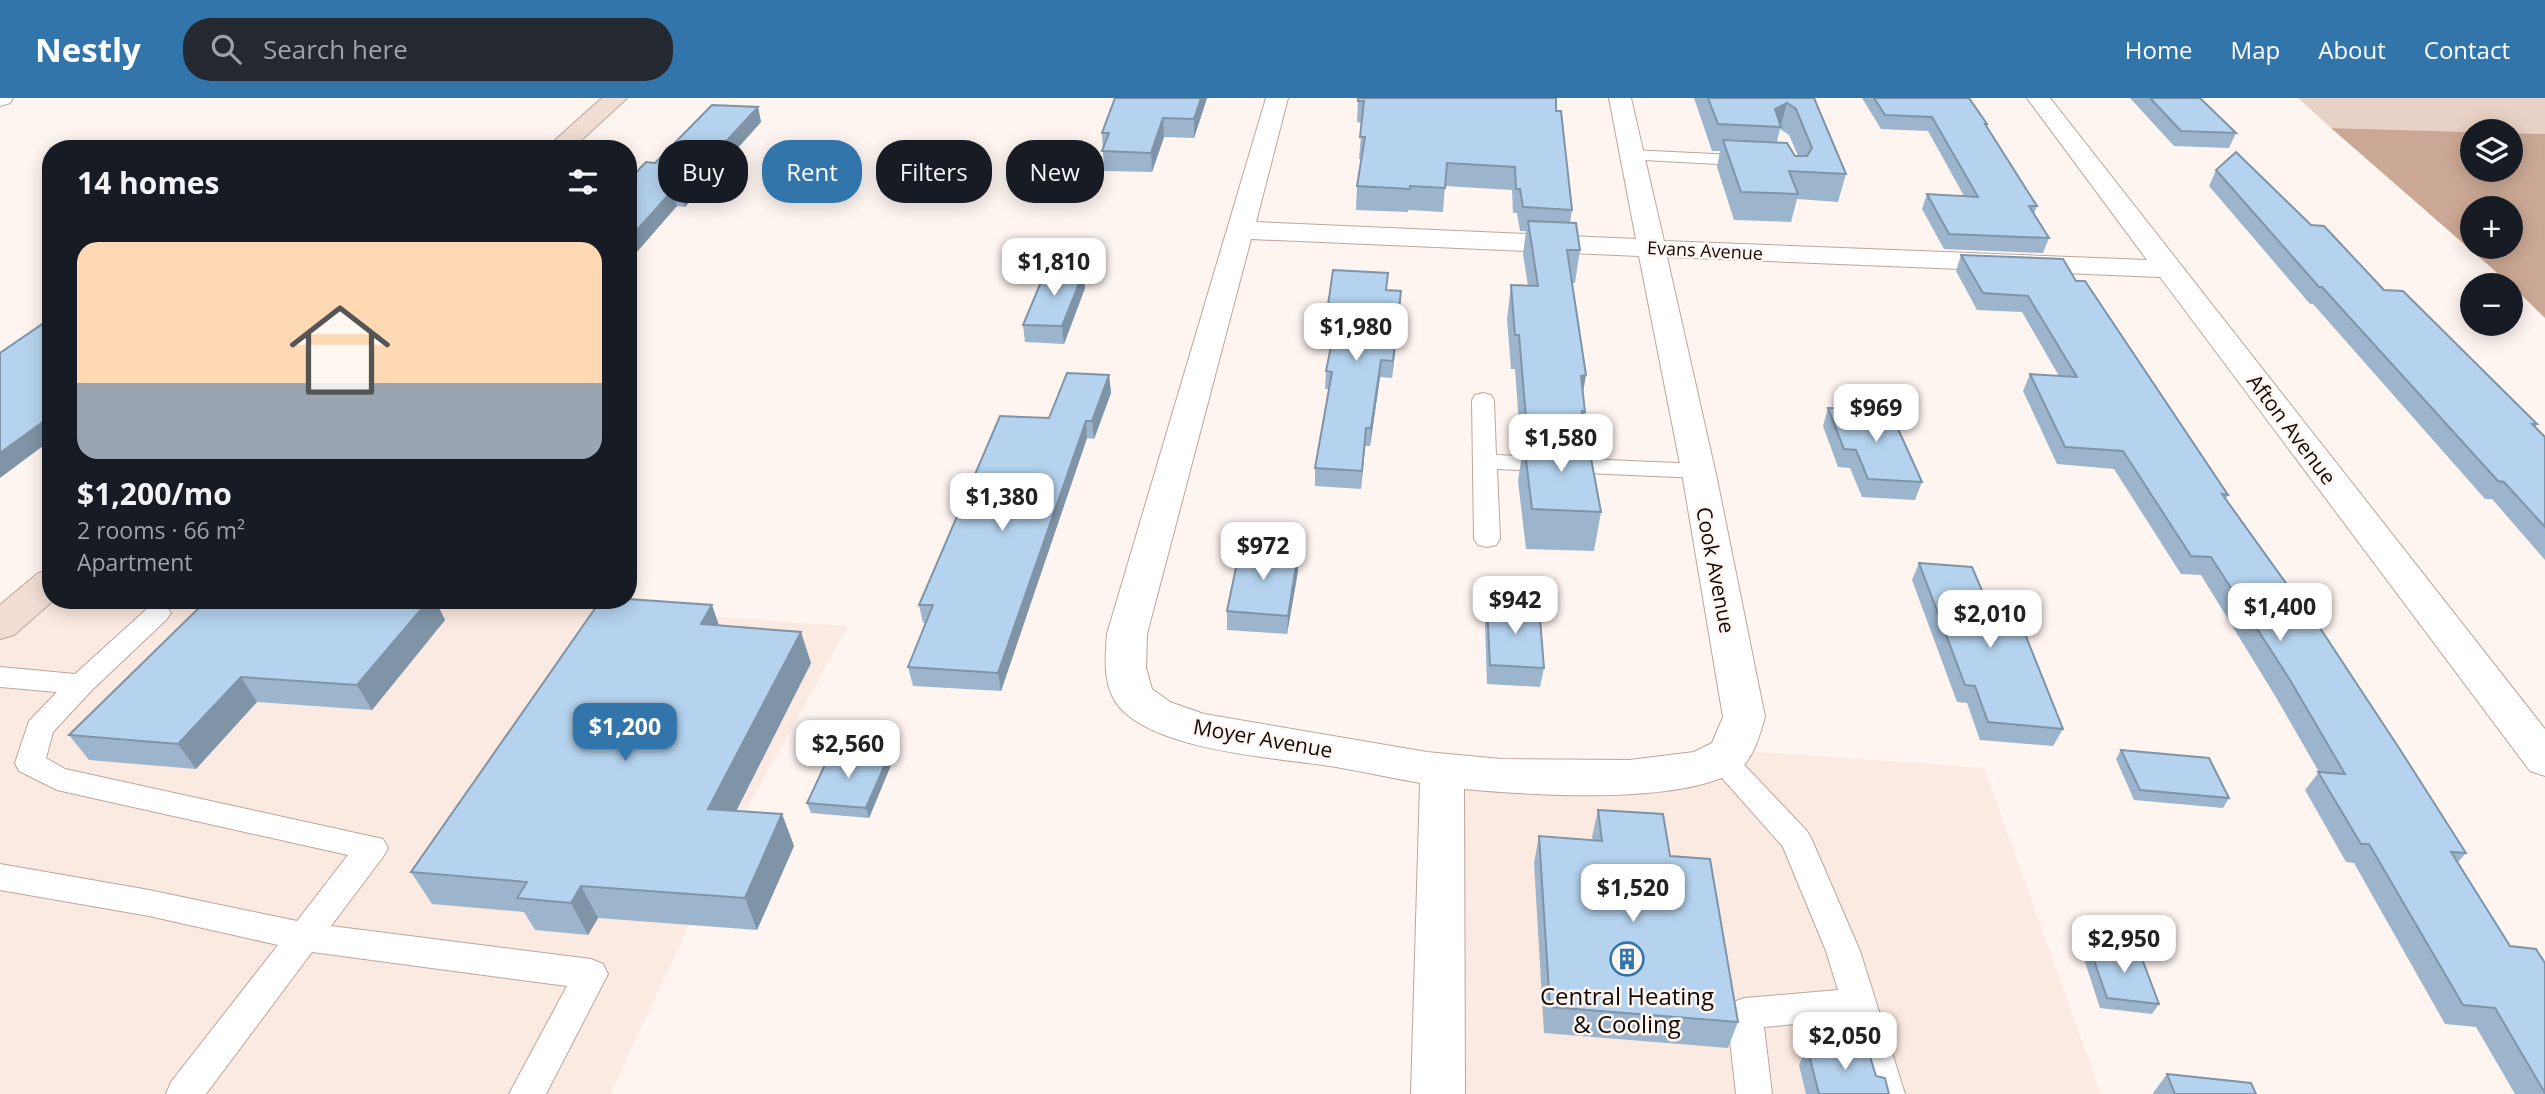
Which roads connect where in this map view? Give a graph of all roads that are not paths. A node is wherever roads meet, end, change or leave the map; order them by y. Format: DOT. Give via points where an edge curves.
graph roads {
  1 [pos="616,98"];
  2 [pos="1277,98"];
  3 [pos="1620,98"];
  4 [pos="2038,98"];
  5 [pos="567,140"];
  6 [pos="1631,155"];
  7 [pos="1775,162"];
  8 [pos="1242,230"];
  9 [pos="1650,247"];
  10 [pos="2169,269"];
  11 [pos="1483,400"];
  12 [pos="1485,461"];
  13 [pos="1698,471"];
  14 [pos="1486,539"];
  15 [pos="42,590"];
  16 [pos="158,613"];
  17 [pos="0,626"];
  18 [pos="0,677"];
  19 [pos="81,684"];
  20 [pos="1721,760"];
  21 [pos="2545,760"];
  22 [pos="1442,770"];
  23 [pos="0,877"];
  24 [pos="304,937"];
  25 [pos="1859,1003"];
  26 [pos="184,1094"];
  27 [pos="527,1094"];
  28 [pos="1438,1094"];
  29 [pos="1754,1094"];
  30 [pos="1887,1094"];
  1 -- 5 [label="street"];
  2 -- 8 [label="street, Moyer Avenue"];
  3 -- 6 [label="street, Cook Avenue"];
  4 -- 10 [label="street, Afton Avenue"];
  6 -- 7 [label="lane"];
  6 -- 9 [label="street, Cook Avenue"];
  8 -- 9 [label="street, Evans Avenue"];
  8 -- 22 [label="street, Moyer Avenue" via="1127,634 1125,669 1135,699 1166,717 1211,732"];
  9 -- 10 [label="street, Evans Avenue"];
  9 -- 13 [label="street, Cook Avenue"];
  10 -- 21 [label="street, Afton Avenue"];
  11 -- 12 [label="lane"];
  12 -- 13 [label="lane"];
  12 -- 14 [label="lane"];
  13 -- 20 [label="street, Cook Avenue" via="1744,717 1732,750"];
  15 -- 17 [label="street"];
  16 -- 19 [label="lane"];
  18 -- 19 [label="lane"];
  19 -- 24 [label="lane" via="39,728 30,763 57,779 372,848"];
  20 -- 22 [label="street" via="1648,778"];
  20 -- 25 [label="lane" via="1796,840 1843,951"];
  22 -- 28 [label="street"];
  23 -- 24 [label="lane"];
  24 -- 26 [label="lane"];
  24 -- 27 [label="lane" via="591,974"];
  25 -- 29 [label="lane" via="1745,1013"];
  25 -- 30 [label="lane"];
}
